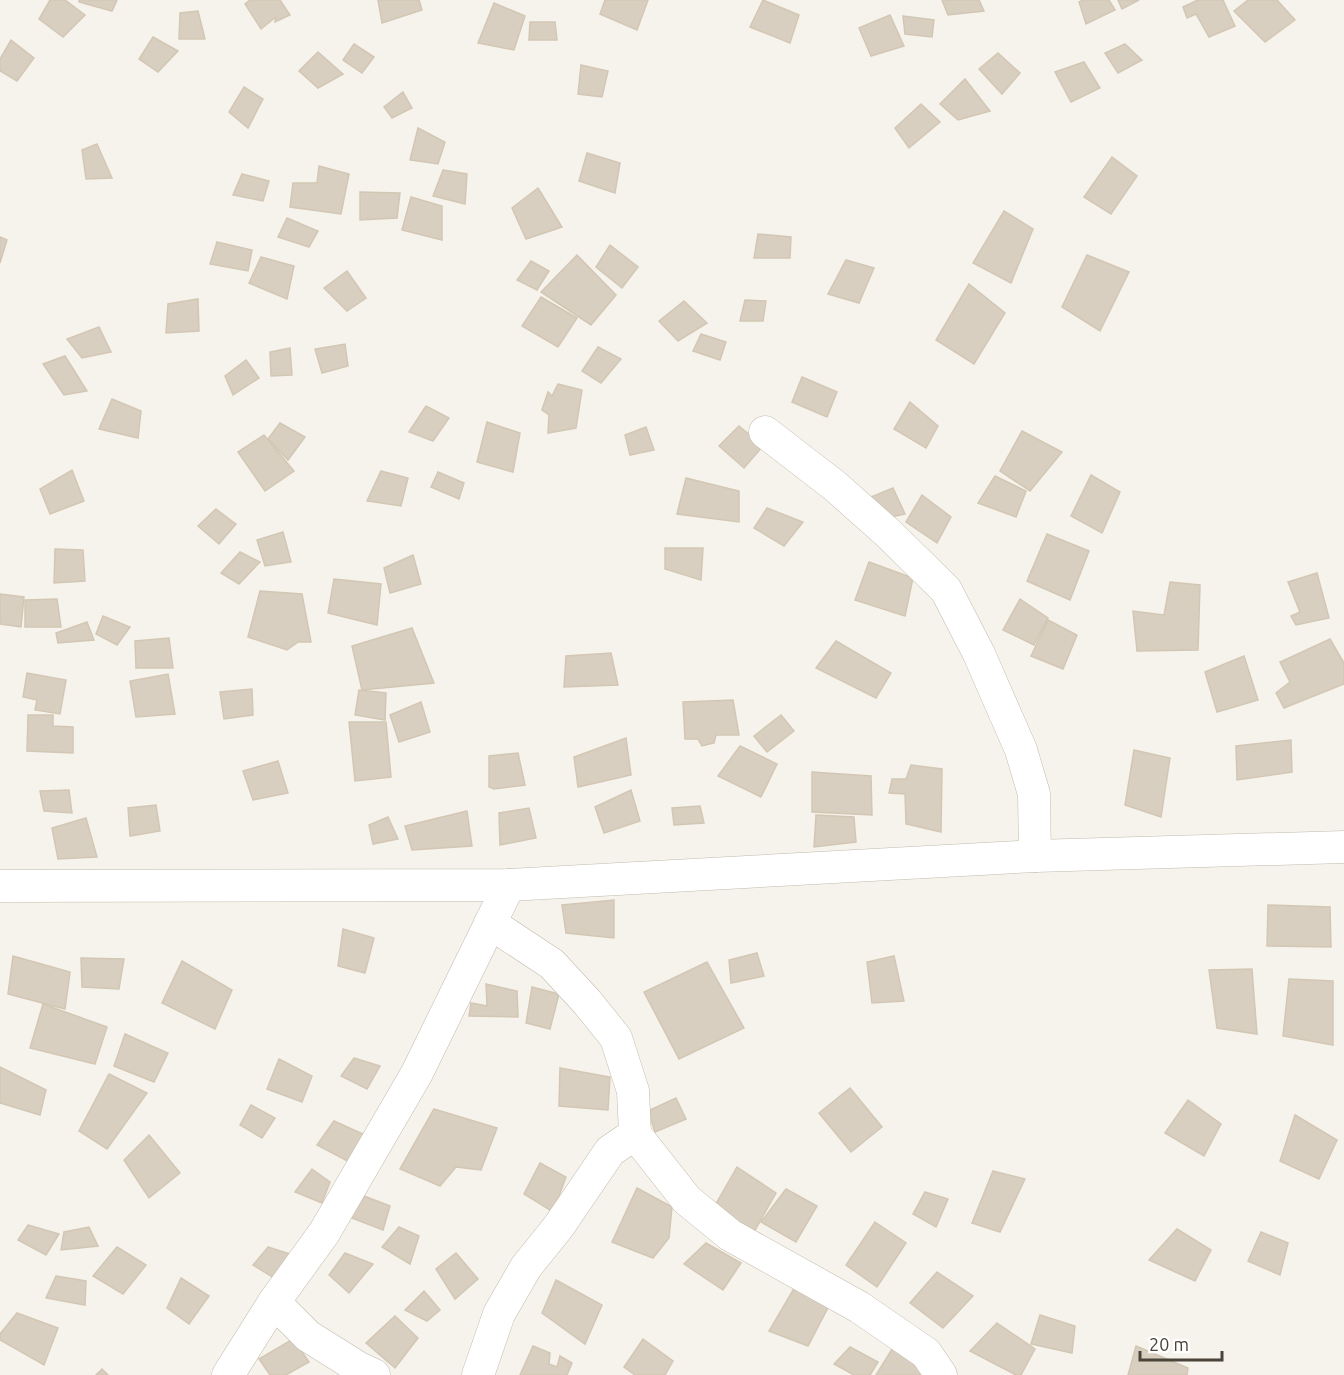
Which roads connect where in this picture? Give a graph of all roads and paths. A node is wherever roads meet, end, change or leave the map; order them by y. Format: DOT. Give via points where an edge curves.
graph roads {
  1 [pos="765,432"];
  2 [pos="1344,847"];
  3 [pos="1035,856"];
  4 [pos="509,885"];
  5 [pos="0,886"];
  6 [pos="490,923"];
  7 [pos="635,1134"];
  8 [pos="274,1302"];
  9 [pos="228,1375"];
  10 [pos="374,1375"];
  11 [pos="478,1375"];
  12 [pos="941,1375"];
  1 -- 3 [label="street" via="835,486 946,590 1021,750 1034,794"];
  2 -- 3 [label="street"];
  3 -- 4 [label="street"];
  4 -- 5 [label="street"];
  4 -- 6 [label="street"];
  6 -- 7 [label="street" via="552,964 616,1038 633,1091"];
  6 -- 8 [label="street" via="417,1073 324,1233"];
  7 -- 11 [label="street" via="610,1151 526,1267 499,1314"];
  7 -- 12 [label="street" via="687,1200 730,1235 859,1307 926,1353"];
  8 -- 9 [label="street"];
  8 -- 10 [label="street" via="308,1336"];
}
